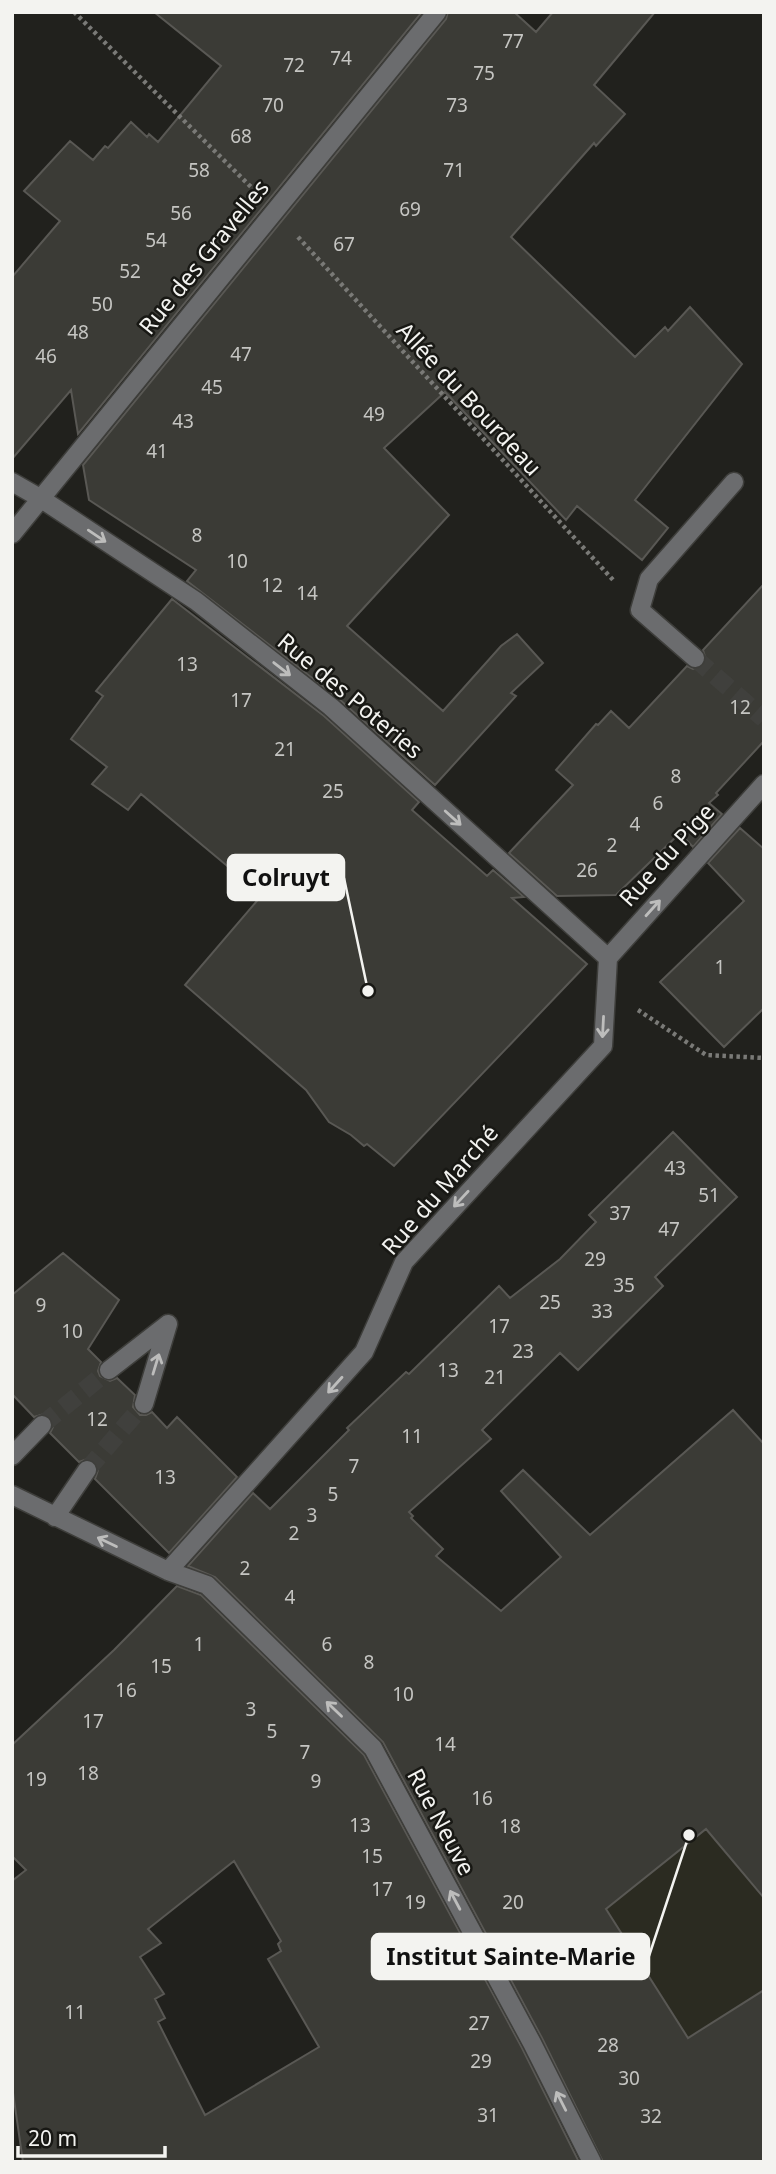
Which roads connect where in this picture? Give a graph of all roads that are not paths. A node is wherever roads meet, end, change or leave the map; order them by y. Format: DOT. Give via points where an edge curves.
graph roads {
  1 [pos="437,12"];
  2 [pos="12,482"];
  3 [pos="734,482"];
  4 [pos="40,498"];
  5 [pos="12,534"];
  6 [pos="695,658"];
  7 [pos="764,784"];
  8 [pos="608,958"];
  9 [pos="109,1370"];
  10 [pos="144,1404"];
  11 [pos="42,1425"];
  12 [pos="12,1456"];
  13 [pos="87,1470"];
  14 [pos="12,1495"];
  15 [pos="55,1517"];
  16 [pos="168,1572"];
  17 [pos="592,2162"];
  1 -- 4 [label="street, Rue des Gravelles"];
  2 -- 4 [label="street, Rue des Poteries"];
  3 -- 6 [label="street" via="649,579 640,610"];
  4 -- 5 [label="street, Rue des Gravelles"];
  4 -- 8 [label="street, Rue des Poteries, one-way" via="196,601 331,707"];
  8 -- 7 [label="street, Rue du Pige, one-way"];
  8 -- 16 [label="street, Rue du Marché, one-way" via="603,1046 404,1262 364,1352"];
  10 -- 9 [label="street, one-way" via="167,1324"];
  11 -- 12 [label="street"];
  13 -- 15 [label="street"];
  14 -- 15 [label="street, Rue Neuve"];
  16 -- 15 [label="street, Rue Neuve, one-way"];
  17 -- 16 [label="street, Rue Neuve, one-way" via="373,1748 207,1585"];
}
